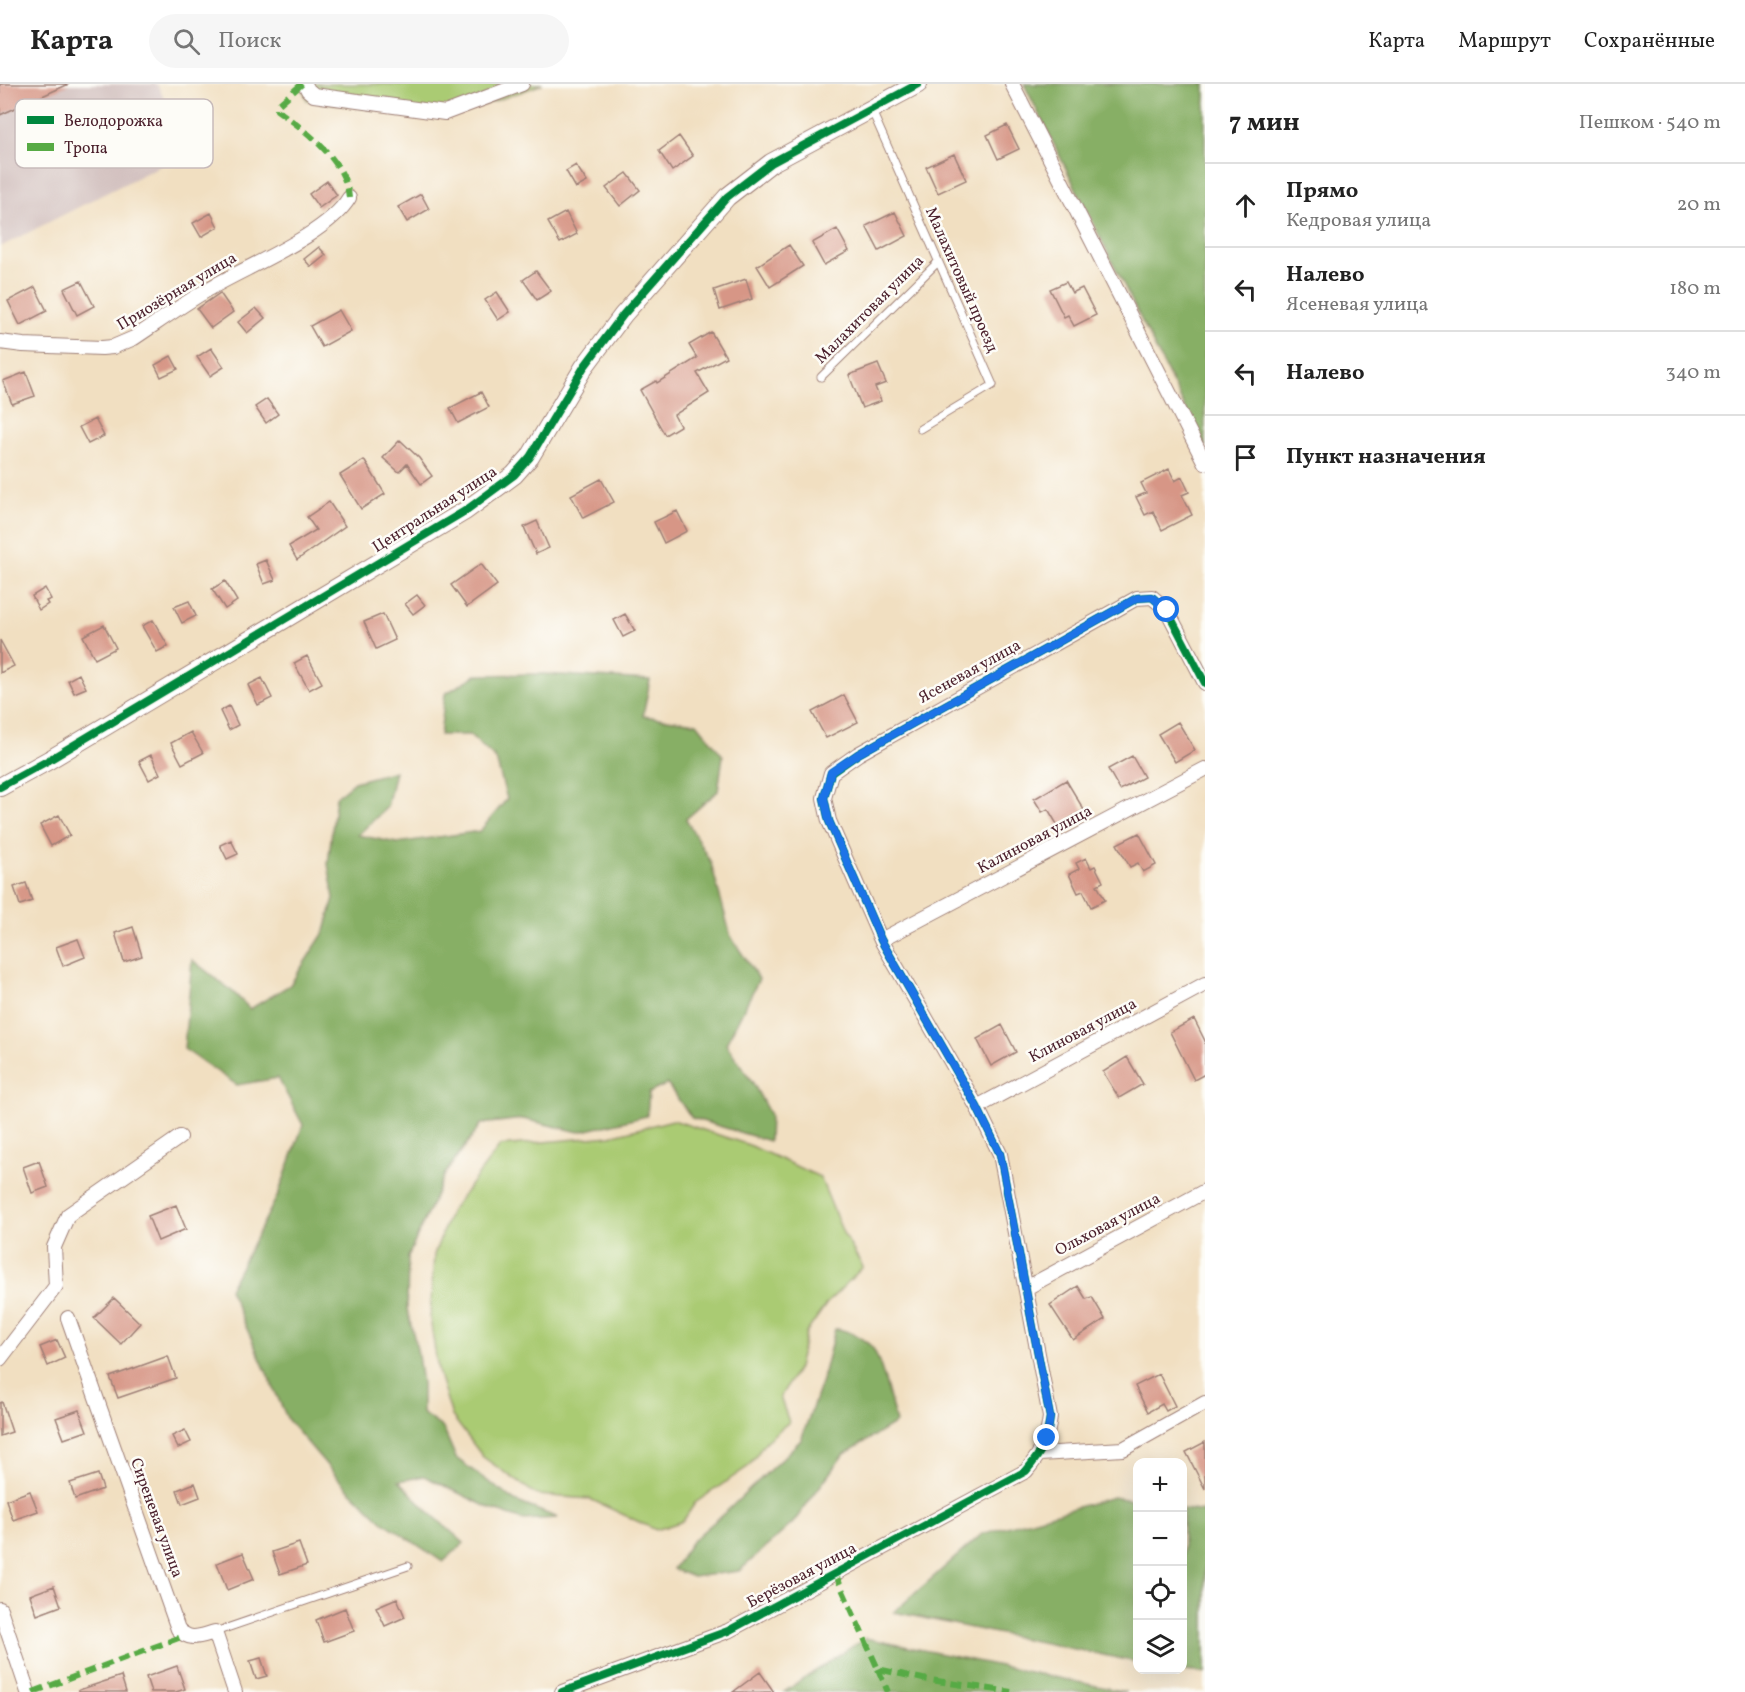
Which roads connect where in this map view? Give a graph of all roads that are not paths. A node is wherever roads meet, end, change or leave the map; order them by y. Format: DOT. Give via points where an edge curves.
graph roads {
  1 [pos="305,84"];
  2 [pos="522,84"];
  3 [pos="918,84"];
  4 [pos="1012,84"];
  5 [pos="871,109"];
  6 [pos="350,198"];
  7 [pos="938,262"];
  8 [pos="0,342"];
  9 [pos="821,377"];
  10 [pos="920,429"];
  11 [pos="1205,463"];
  12 [pos="1205,683"];
  13 [pos="1205,769"];
  14 [pos="0,787"];
  15 [pos="881,940"];
  16 [pos="1205,984"];
  17 [pos="977,1107"];
  18 [pos="180,1137"];
  19 [pos="1205,1191"];
  20 [pos="1026,1288"];
  21 [pos="68,1318"];
  22 [pos="0,1359"];
  23 [pos="1205,1403"];
  24 [pos="1040,1454"];
  25 [pos="408,1566"];
  26 [pos="0,1609"];
  27 [pos="216,1632"];
  28 [pos="28,1692"];
  29 [pos="235,1692"];
  30 [pos="562,1692"];
  1 -- 2 [label="street" via="314,94 445,112"];
  3 -- 5 [label="street, Центральная улица"];
  4 -- 11 [label="street"];
  5 -- 7 [label="lane, Малахитовый проезд"];
  5 -- 14 [label="street, Центральная улица" via="771,163 727,197 623,315 584,368 530,457 506,482 455,517"];
  6 -- 8 [label="street, Приозёрная улица" via="333,217 306,235 206,290 122,344 102,348"];
  7 -- 9 [label="lane, Малахитовая улица"];
  7 -- 10 [label="lane, Малахитовый проезд" via="993,385"];
  12 -- 15 [label="street, Ясеневая улица" via="1167,610 1152,597 1137,598 831,772 824,798 829,821"];
  13 -- 15 [label="street, Калиновая улица"];
  15 -- 17 [label="street"];
  16 -- 17 [label="street, Клиновая улица"];
  17 -- 20 [label="street" via="1000,1154"];
  18 -- 22 [label="street" via="68,1215 54,1247 56,1286"];
  19 -- 20 [label="street, Ольховая улица"];
  20 -- 24 [label="street" via="1050,1417"];
  21 -- 27 [label="street, Сиреневая улица" via="178,1629 184,1636 194,1637"];
  23 -- 24 [label="street" via="1123,1449"];
  24 -- 30 [label="street, Берёзовая улица" via="1026,1471 728,1631"];
  25 -- 27 [label="lane"];
  26 -- 28 [label="street"];
  27 -- 29 [label="street"];
}
